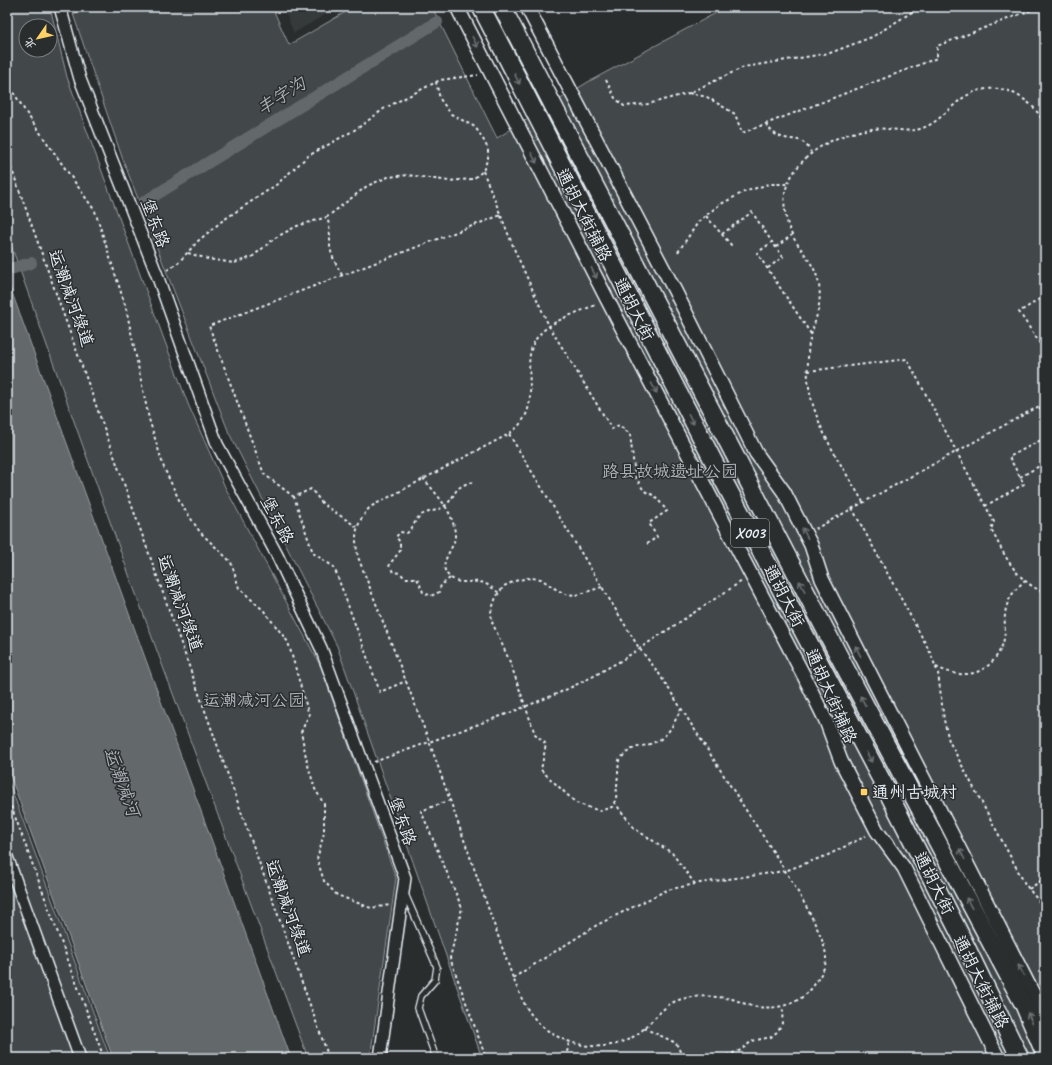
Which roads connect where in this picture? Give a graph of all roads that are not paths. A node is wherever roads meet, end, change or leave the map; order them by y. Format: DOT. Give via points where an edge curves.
graph roads {
  1 [pos="60,7"];
  2 [pos="458,7"];
  3 [pos="480,7"];
  4 [pos="502,7"];
  5 [pos="526,7"];
  6 [pos="7,856"];
  7 [pos="403,890"];
  8 [pos="1045,1017"];
  9 [pos="1045,1054"];
  10 [pos="80,1058"];
  11 [pos="380,1058"];
  12 [pos="436,1058"];
  13 [pos="998,1058"];
  14 [pos="1020,1058"];
  1 -- 7 [label="street, 堡东路" via="80,79 157,275 217,444 277,555 321,648 405,878"];
  2 -- 13 [label="street, 通胡大街辅路, one-way" via="804,676 841,761 877,831 904,868"];
  3 -- 14 [label="main road, 通胡大街 / X003, one-way" via="715,465 908,833"];
  9 -- 4 [label="main road, 通胡大街 / X003, one-way" via="1024,1005 840,658"];
  8 -- 5 [label="street, one-way" via="822,580 807,538 784,492 756,453 675,291"];
  6 -- 10 [label="street"];
  7 -- 11 [label="street, 堡东路"];
  7 -- 12 [label="lane" via="437,967 435,980 421,996 418,1008"];
}
